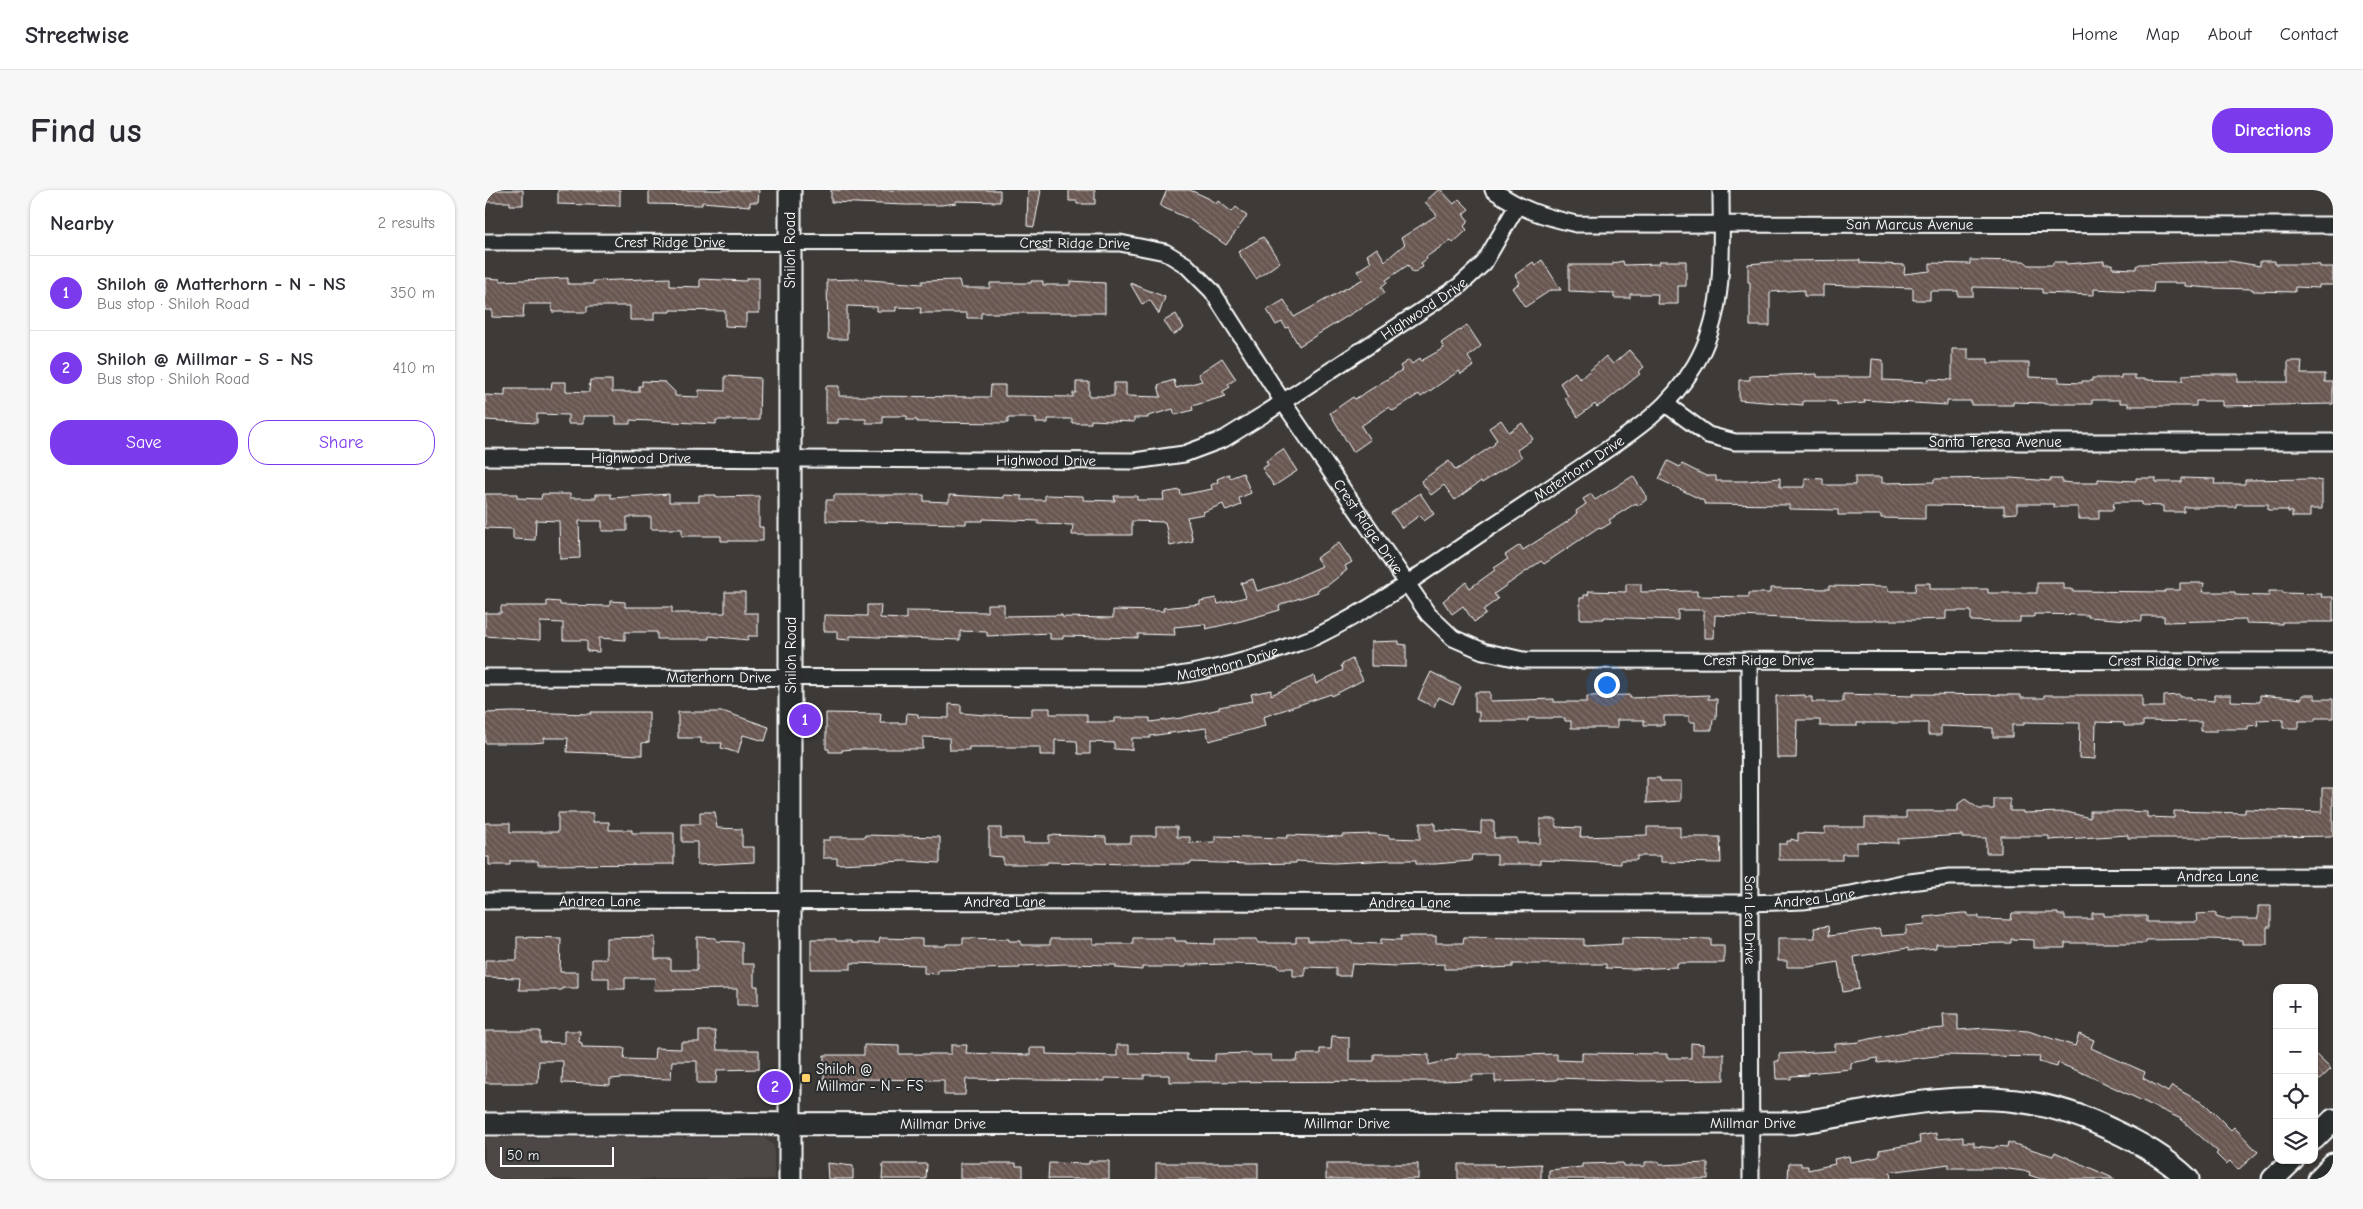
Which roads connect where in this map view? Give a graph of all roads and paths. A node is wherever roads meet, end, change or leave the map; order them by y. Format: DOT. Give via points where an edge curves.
graph roads {
  1 [pos="790,190"];
  2 [pos="1493,190"];
  3 [pos="1721,190"];
  4 [pos="1517,206"];
  5 [pos="1721,224"];
  6 [pos="2333,225"];
  7 [pos="485,242"];
  8 [pos="790,242"];
  9 [pos="1283,402"];
  10 [pos="1667,404"];
  11 [pos="2333,442"];
  12 [pos="485,457"];
  13 [pos="791,458"];
  14 [pos="1406,583"];
  15 [pos="1749,660"];
  16 [pos="2333,661"];
  17 [pos="485,677"];
  18 [pos="791,677"];
  19 [pos="2333,876"];
  20 [pos="485,901"];
  21 [pos="791,902"];
  22 [pos="1751,903"];
  23 [pos="2333,1120"];
  24 [pos="790,1123"];
  25 [pos="1751,1123"];
  26 [pos="485,1124"];
  27 [pos="2318,1135"];
  28 [pos="2289,1164"];
  29 [pos="2333,1164"];
  30 [pos="790,1179"];
  31 [pos="1751,1179"];
  32 [pos="2188,1179"];
  33 [pos="2273,1179"];
  34 [pos="2319,1179"];
  1 -- 8 [label="street, Shiloh Road"];
  2 -- 4 [label="street, San Marcus Avenue"];
  3 -- 5 [label="street, Materhorn Drive"];
  4 -- 5 [label="street, San Marcus Avenue" via="1576,224"];
  4 -- 9 [label="street, Highwood Drive" via="1484,263 1459,286"];
  5 -- 6 [label="street, San Marcus Avenue"];
  5 -- 10 [label="street, Materhorn Drive" via="1718,310 1696,364"];
  7 -- 8 [label="street, Crest Ridge Drive"];
  8 -- 9 [label="street, Crest Ridge Drive" via="1121,243 1165,252 1186,266 1212,291"];
  8 -- 13 [label="street, Shiloh Road"];
  9 -- 13 [label="street, Highwood Drive" via="1224,439 1184,454 1135,460"];
  9 -- 14 [label="street, Crest Ridge Drive"];
  10 -- 11 [label="street, Santa Teresa Avenue" via="1709,436 1735,442"];
  10 -- 14 [label="street, Materhorn Drive" via="1636,430"];
  12 -- 13 [label="street, Highwood Drive"];
  13 -- 18 [label="street, Shiloh Road"];
  14 -- 15 [label="street, Crest Ridge Drive" via="1428,614 1453,638 1483,651 1523,660"];
  14 -- 18 [label="street, Materhorn Drive" via="1318,636 1198,674 1158,678"];
  15 -- 16 [label="street, Crest Ridge Drive"];
  15 -- 22 [label="street, San Lea Drive"];
  17 -- 18 [label="street, Materhorn Drive"];
  18 -- 21 [label="street, Shiloh Road"];
  19 -- 22 [label="street, Andrea Lane" via="1949,877 1803,901"];
  20 -- 21 [label="street, Andrea Lane"];
  21 -- 22 [label="street, Andrea Lane"];
  21 -- 24 [label="street, Shiloh Road"];
  22 -- 25 [label="street, San Lea Drive"];
  23 -- 27 [label="street"];
  24 -- 25 [label="street, Millmar Drive"];
  24 -- 26 [label="street, Millmar Drive"];
  24 -- 30 [label="street, Shiloh Road"];
  25 -- 31 [label="street, San Lea Drive"];
  25 -- 32 [label="street, Millmar Drive" via="1821,1120 1942,1100 2007,1098 2049,1105 2091,1119 2145,1146"];
  28 -- 33 [label="street"];
  29 -- 34 [label="street"];
}
